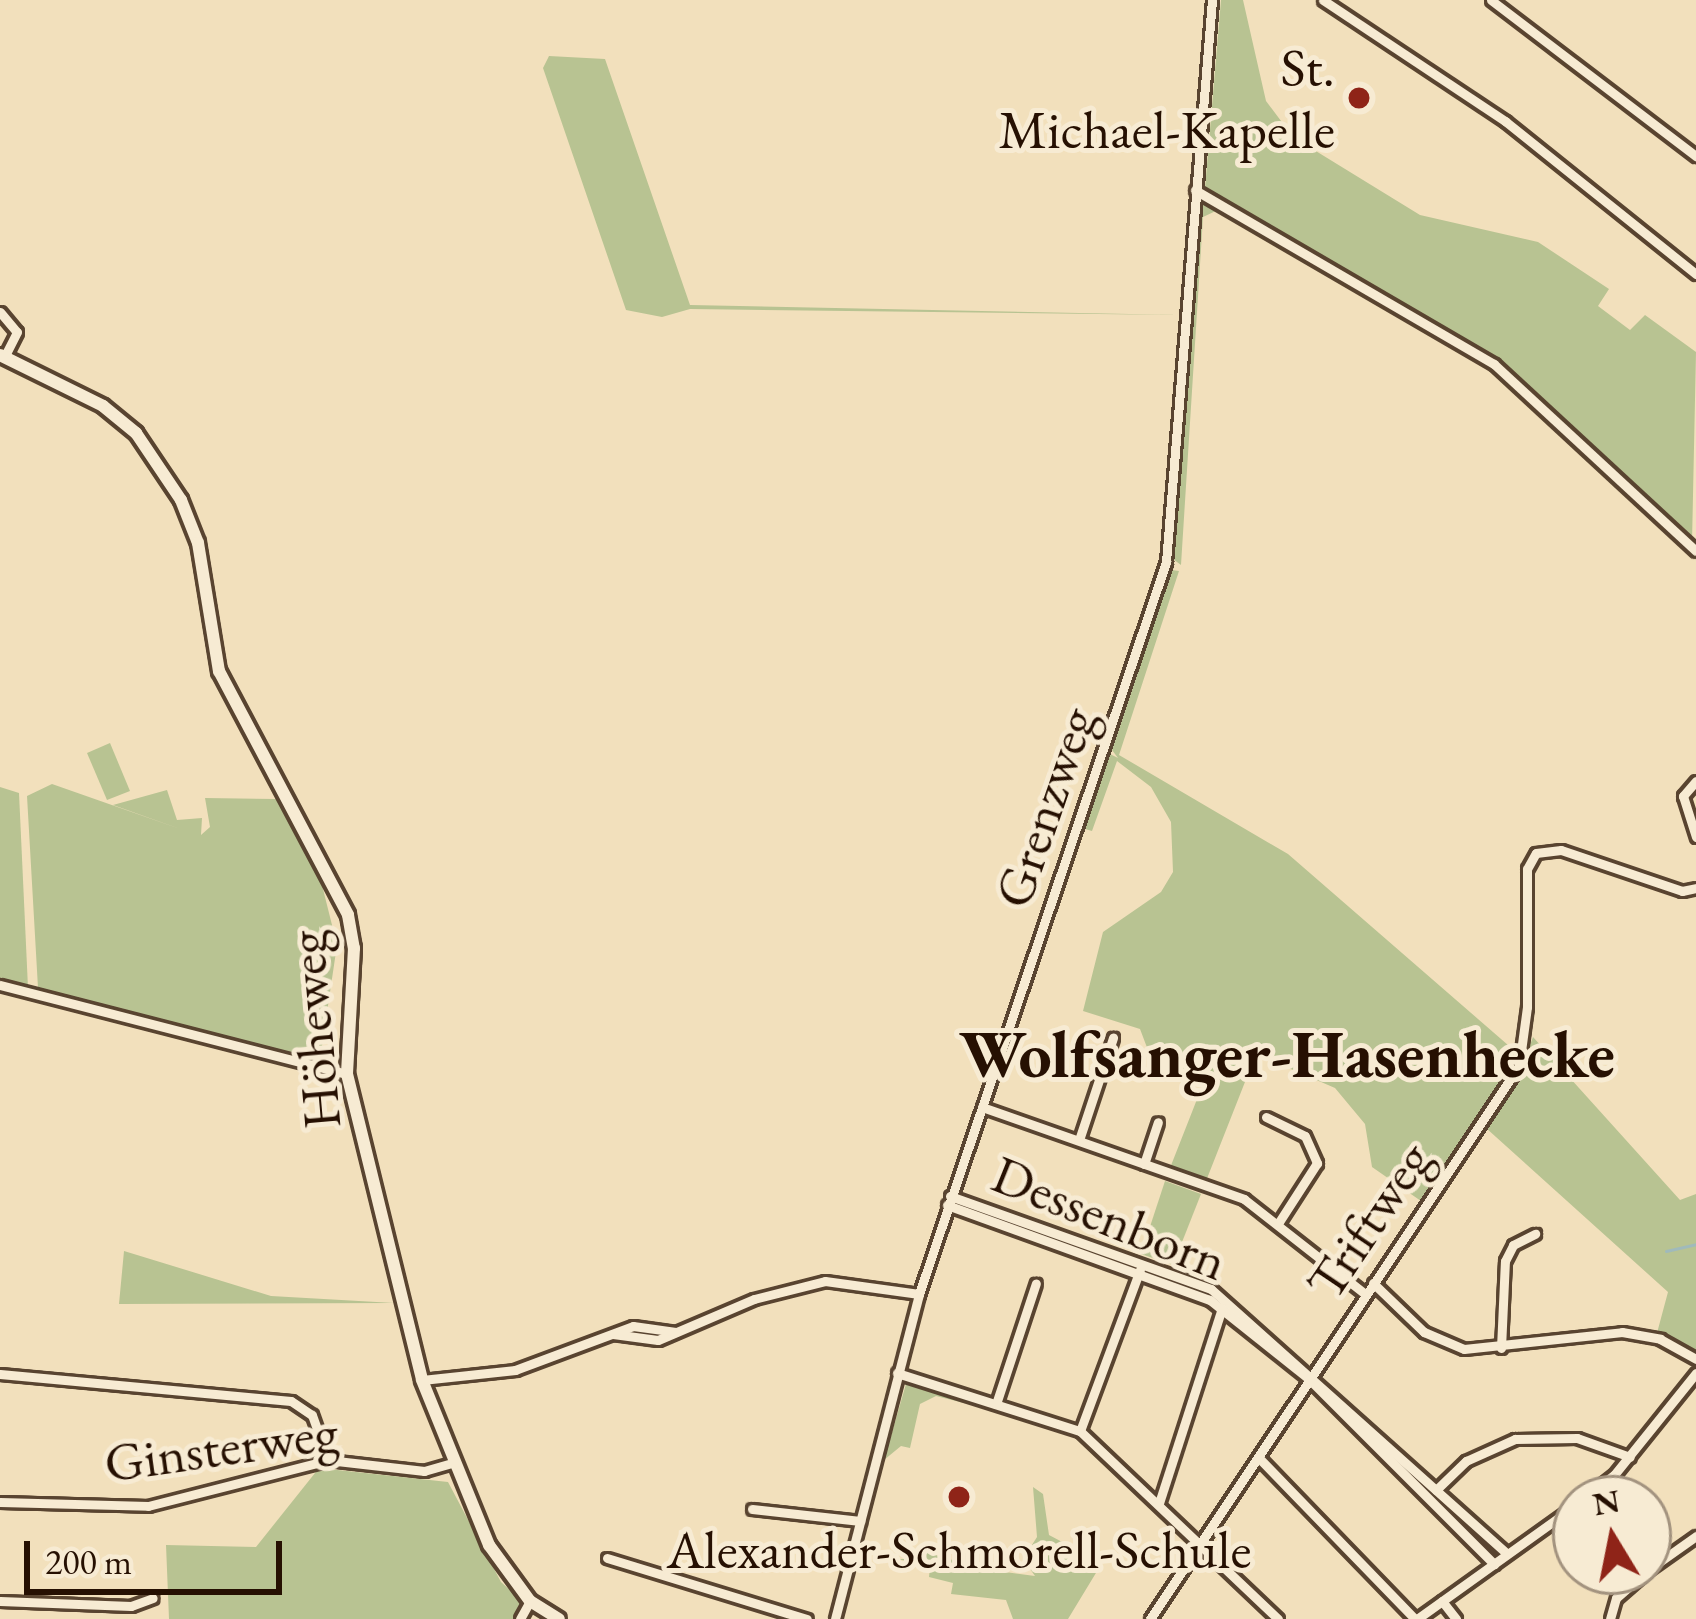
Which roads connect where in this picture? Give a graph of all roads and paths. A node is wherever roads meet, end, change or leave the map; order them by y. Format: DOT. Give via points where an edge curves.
graph roads {
  1 [pos="1212,0"];
  2 [pos="1323,0"];
  3 [pos="1491,0"];
  4 [pos="1696,156"];
  5 [pos="1196,190"];
  6 [pos="1696,274"];
  7 [pos="0,312"];
  8 [pos="2,358"];
  9 [pos="1696,551"];
  10 [pos="1696,782"];
  11 [pos="1696,837"];
  12 [pos="1696,888"];
  13 [pos="0,985"];
  14 [pos="1113,1038"];
  15 [pos="347,1074"];
  16 [pos="982,1107"];
  17 [pos="1266,1117"];
  18 [pos="1158,1122"];
  19 [pos="1079,1141"];
  20 [pos="1144,1164"];
  21 [pos="949,1201"];
  22 [pos="1279,1222"];
  23 [pos="1535,1234"];
  24 [pos="1140,1270"];
  25 [pos="1036,1283"];
  26 [pos="1373,1283"];
  27 [pos="919,1294"];
  28 [pos="1365,1294"];
  29 [pos="1222,1308"];
  30 [pos="676,1332"];
  31 [pos="613,1334"];
  32 [pos="1501,1348"];
  33 [pos="1696,1360"];
  34 [pos="897,1373"];
  35 [pos="1696,1373"];
  36 [pos="0,1374"];
  37 [pos="1311,1376"];
  38 [pos="422,1380"];
  39 [pos="996,1404"];
  40 [pos="1080,1431"];
  41 [pos="1258,1456"];
  42 [pos="1630,1457"];
  43 [pos="328,1460"];
  44 [pos="452,1463"];
  45 [pos="1610,1475"];
  46 [pos="1436,1490"];
  47 [pos="0,1502"];
  48 [pos="1159,1503"];
  49 [pos="752,1509"];
  50 [pos="860,1521"];
  51 [pos="1552,1522"];
  52 [pos="1202,1542"];
  53 [pos="1507,1553"];
  54 [pos="607,1558"];
  55 [pos="1494,1564"];
  56 [pos="153,1598"];
  57 [pos="530,1600"];
  58 [pos="0,1601"];
  59 [pos="1442,1601"];
  60 [pos="520,1619"];
  61 [pos="560,1619"];
  62 [pos="807,1619"];
  63 [pos="835,1619"];
  64 [pos="1150,1619"];
  65 [pos="1278,1619"];
  66 [pos="1416,1619"];
  67 [pos="1456,1619"];
  1 -- 5 [label="street, Grenzweg"];
  2 -- 6 [label="street" via="1498,116"];
  3 -- 4 [label="street"];
  5 -- 9 [label="street" via="1494,364"];
  5 -- 16 [label="street, Grenzweg" via="1166,562"];
  7 -- 8 [label="street" via="16,332"];
  8 -- 15 [label="street, Höheweg" via="83,392 136,434 182,500 219,671 348,915 355,948"];
  10 -- 11 [label="street" via="1683,796"];
  12 -- 26 [label="street, Triftweg" via="1682,891 1561,850 1536,853 1527,869 1519,1066"];
  13 -- 15 [label="street"];
  14 -- 19 [label="street"];
  15 -- 38 [label="street, Höheweg"];
  16 -- 19 [label="street"];
  16 -- 21 [label="street, Grenzweg"];
  17 -- 22 [label="street" via="1305,1136 1317,1163"];
  18 -- 20 [label="street"];
  19 -- 20 [label="street"];
  20 -- 22 [label="street" via="1244,1199"];
  21 -- 24 [label="street, Dessenborn"];
  21 -- 27 [label="street, Grenzweg"];
  21 -- 37 [label="street, Dessenborn" via="1211,1288"];
  22 -- 28 [label="street"];
  23 -- 32 [label="street" via="1513,1245 1505,1261"];
  24 -- 29 [label="street, Dessenborn"];
  24 -- 40 [label="street"];
  25 -- 39 [label="street"];
  26 -- 28 [label="street, Triftweg"];
  26 -- 32 [label="street" via="1438,1340"];
  27 -- 30 [label="street" via="825,1281 767,1294"];
  27 -- 34 [label="street, Grenzweg"];
  28 -- 37 [label="street, Triftweg"];
  29 -- 37 [label="street, Dessenborn"];
  29 -- 48 [label="street"];
  30 -- 31 [label="street" via="647,1342"];
  30 -- 31 [label="street" via="646,1323"];
  31 -- 38 [label="street" via="515,1370"];
  32 -- 33 [label="street" via="1622,1332 1660,1339"];
  34 -- 39 [label="street"];
  34 -- 50 [label="street, Grenzweg"];
  35 -- 42 [label="street"];
  36 -- 43 [label="street" via="291,1401 312,1415"];
  37 -- 41 [label="street, Triftweg"];
  37 -- 46 [label="street, Dessenborn"];
  37 -- 55 [label="street, Dessenborn"];
  38 -- 44 [label="street, Höheweg"];
  39 -- 40 [label="street"];
  40 -- 48 [label="street"];
  41 -- 52 [label="street, Triftweg"];
  41 -- 66 [label="street"];
  42 -- 45 [label="street"];
  42 -- 46 [label="street" via="1577,1438 1515,1439 1466,1461"];
  43 -- 44 [label="street, Ginsterweg" via="424,1471"];
  43 -- 47 [label="street, Ginsterweg" via="148,1506"];
  44 -- 57 [label="street, Höheweg" via="489,1545"];
  46 -- 53 [label="street, Dessenborn"];
  48 -- 52 [label="street"];
  49 -- 50 [label="street"];
  50 -- 63 [label="street, Grenzweg"];
  51 -- 53 [label="street"];
  52 -- 64 [label="street, Triftweg"];
  52 -- 65 [label="street"];
  53 -- 55 [label="street"];
  54 -- 62 [label="street"];
  55 -- 59 [label="street"];
  56 -- 58 [label="street" via="131,1606"];
  57 -- 60 [label="street"];
  57 -- 61 [label="street, Höheweg"];
  59 -- 66 [label="street"];
  59 -- 67 [label="street"];
}
